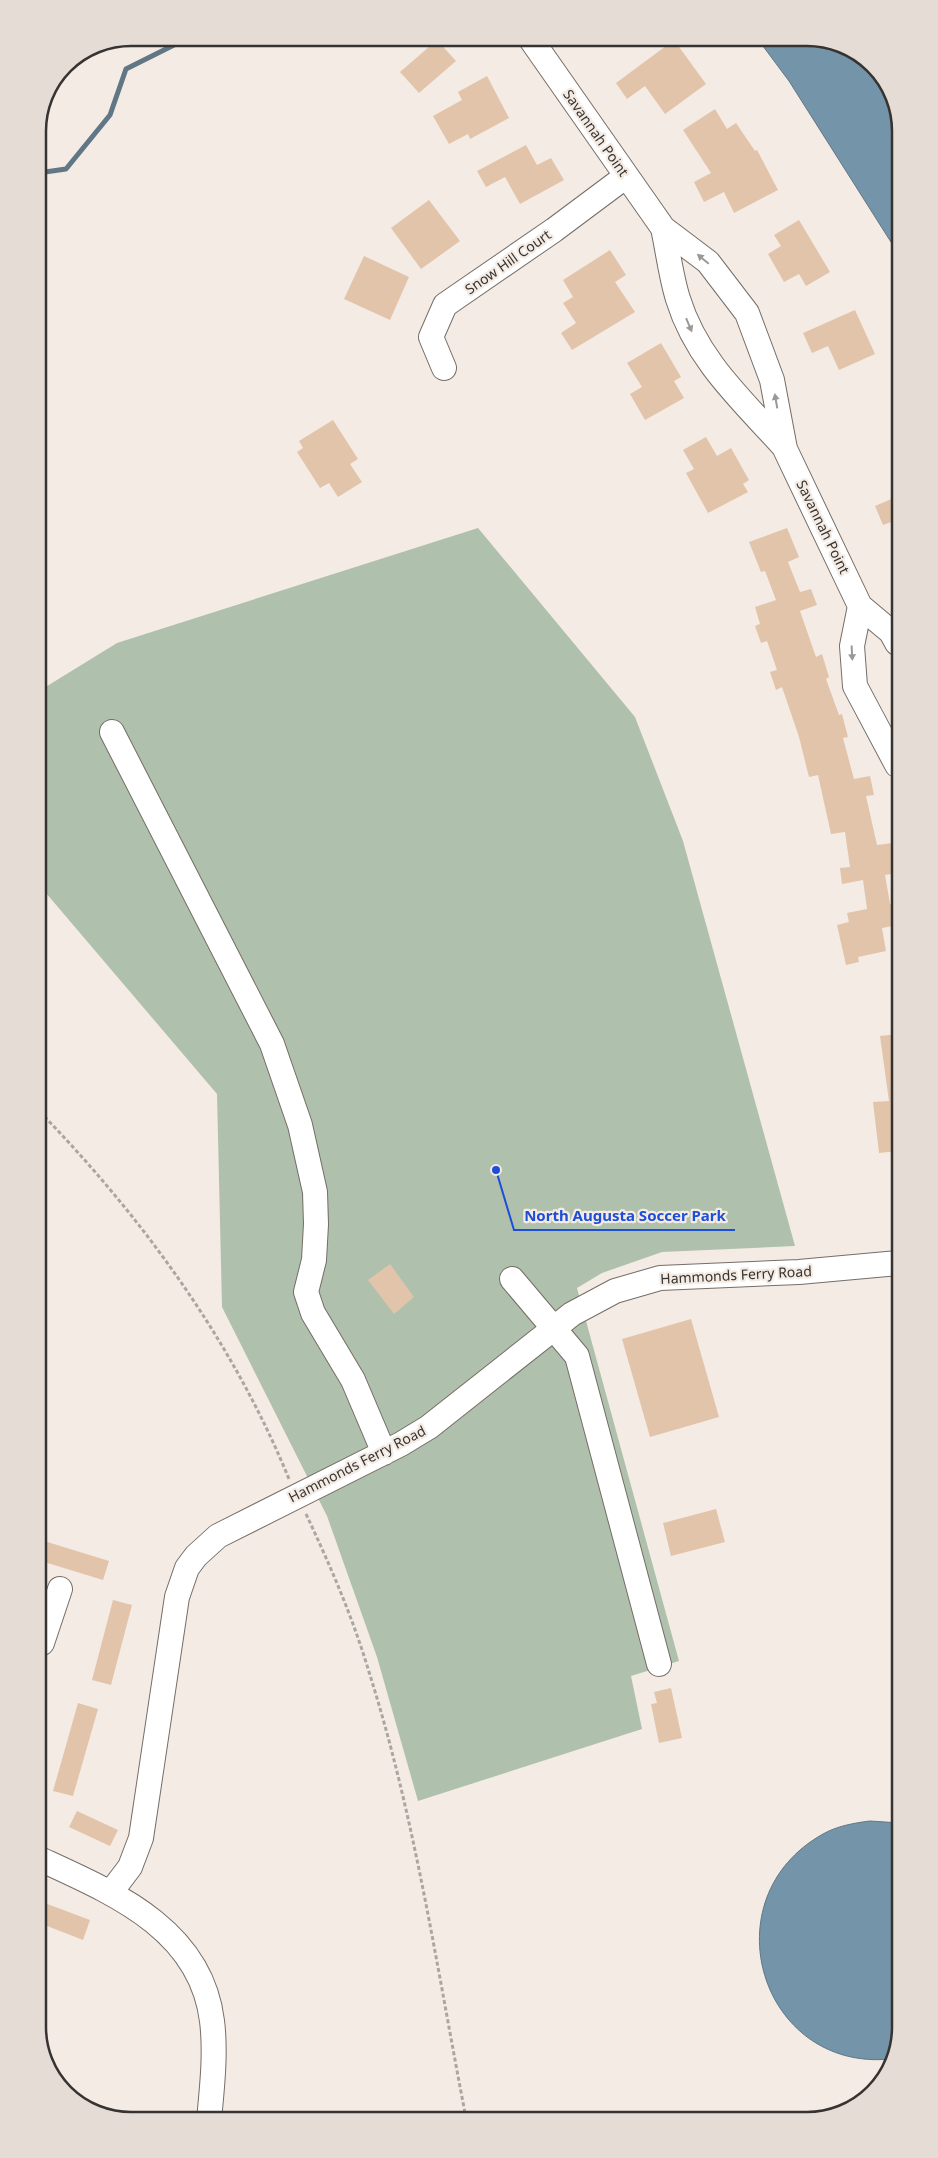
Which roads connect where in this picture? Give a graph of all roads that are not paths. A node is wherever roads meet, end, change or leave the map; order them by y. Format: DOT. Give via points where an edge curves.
graph roads {
  1 [pos="535,46"];
  2 [pos="625,177"];
  3 [pos="663,228"];
  4 [pos="444,368"];
  5 [pos="785,449"];
  6 [pos="860,606"];
  7 [pos="892,632"];
  8 [pos="112,732"];
  9 [pos="892,756"];
  10 [pos="892,1264"];
  11 [pos="512,1279"];
  12 [pos="553,1329"];
  13 [pos="384,1453"];
  14 [pos="60,1589"];
  15 [pos="46,1631"];
  16 [pos="660,1664"];
  17 [pos="46,1862"];
  18 [pos="111,1892"];
  19 [pos="209,2112"];
  1 -- 2 [label="street, Savannah Point"];
  2 -- 3 [label="street, Savannah Point"];
  2 -- 4 [label="street, Snow Hill Court" via="445,305 431,337"];
  3 -- 5 [label="street, Savannah Point, one-way" via="678,299 692,334 720,378"];
  5 -- 3 [label="street, Savannah Point, one-way" via="772,380 747,313 708,262"];
  5 -- 6 [label="street, Savannah Point"];
  6 -- 7 [label="street, Savannah Point"];
  6 -- 9 [label="street, one-way" via="852,646 854,686"];
  8 -- 13 [label="street" via="272,1044 300,1125 315,1192 314,1260 306,1292 312,1313 353,1380"];
  10 -- 12 [label="street, Hammonds Ferry Road" via="799,1272 660,1278 638,1283 593,1302"];
  11 -- 12 [label="street"];
  12 -- 13 [label="street, Hammonds Ferry Road" via="456,1408"];
  12 -- 16 [label="street" via="577,1356"];
  13 -- 18 [label="street, Hammonds Ferry Road" via="218,1536 196,1556 181,1582 165,1668 141,1838 130,1867"];
  14 -- 15 [label="street"];
  17 -- 18 [label="street"];
  18 -- 19 [label="street" via="176,1940 202,1982 214,2039"];
}
